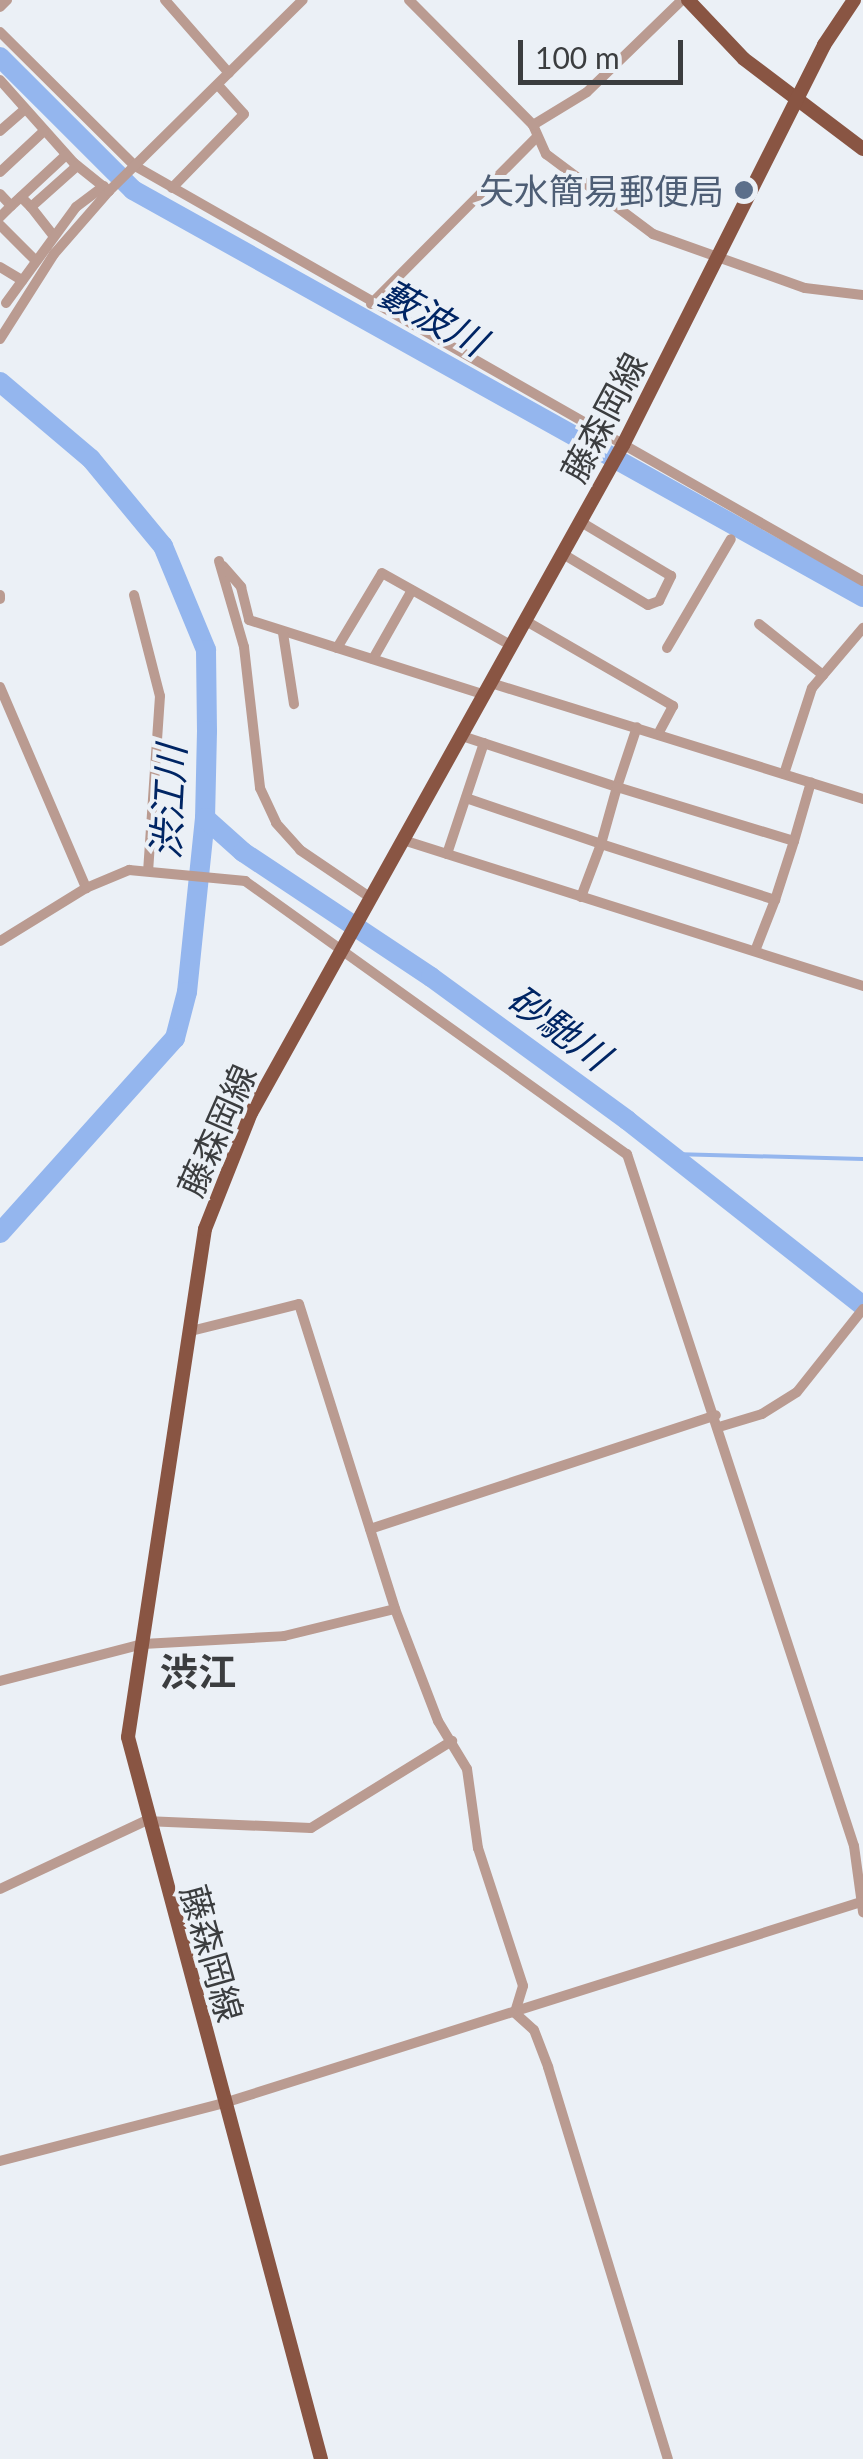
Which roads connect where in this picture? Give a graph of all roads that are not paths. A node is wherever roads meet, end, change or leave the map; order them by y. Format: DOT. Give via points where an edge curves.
graph roads {
  1 [pos="7,0"];
  2 [pos="164,0"];
  3 [pos="304,0"];
  4 [pos="409,0"];
  5 [pos="685,0"];
  6 [pos="854,0"];
  7 [pos="0,6"];
  8 [pos="0,32"];
  9 [pos="229,74"];
  10 [pos="1,84"];
  11 [pos="218,84"];
  12 [pos="794,101"];
  13 [pos="25,109"];
  14 [pos="0,130"];
  15 [pos="44,131"];
  16 [pos="535,131"];
  17 [pos="863,149"];
  18 [pos="66,155"];
  19 [pos="77,166"];
  20 [pos="132,169"];
  21 [pos="0,172"];
  22 [pos="108,188"];
  23 [pos="172,188"];
  24 [pos="0,194"];
  25 [pos="21,197"];
  26 [pos="12,206"];
  27 [pos="30,207"];
  28 [pos="0,217"];
  29 [pos="0,225"];
  30 [pos="54,236"];
  31 [pos="720,260"];
  32 [pos="36,261"];
  33 [pos="0,266"];
  34 [pos="22,280"];
  35 [pos="863,294"];
  36 [pos="6,303"];
  37 [pos="371,304"];
  38 [pos="0,339"];
  39 [pos="623,446"];
  40 [pos="581,522"];
  41 [pos="732,539"];
  42 [pos="563,554"];
  43 [pos="863,581"];
  44 [pos="412,590"];
  45 [pos="134,595"];
  46 [pos="526,621"];
  47 [pos="759,624"];
  48 [pos="863,628"];
  49 [pos="284,633"];
  50 [pos="512,646"];
  51 [pos="337,648"];
  52 [pos="667,648"];
  53 [pos="373,658"];
  54 [pos="823,675"];
  55 [pos="0,687"];
  56 [pos="488,689"];
  57 [pos="294,704"];
  58 [pos="638,727"];
  59 [pos="658,734"];
  60 [pos="462,736"];
  61 [pos="484,743"];
  62 [pos="784,774"];
  63 [pos="810,782"];
  64 [pos="617,787"];
  65 [pos="466,798"];
  66 [pos="863,798"];
  67 [pos="403,840"];
  68 [pos="794,841"];
  69 [pos="601,844"];
  70 [pos="447,854"];
  71 [pos="148,870"];
  72 [pos="86,888"];
  73 [pos="581,897"];
  74 [pos="371,898"];
  75 [pos="775,900"];
  76 [pos="0,940"];
  77 [pos="342,950"];
  78 [pos="755,951"];
  79 [pos="863,986"];
  80 [pos="863,1309"];
  81 [pos="191,1331"];
  82 [pos="717,1421"];
  83 [pos="370,1529"];
  84 [pos="395,1610"];
  85 [pos="143,1644"];
  86 [pos="0,1681"];
  87 [pos="452,1742"];
  88 [pos="145,1821"];
  89 [pos="0,1890"];
  90 [pos="861,1905"];
  91 [pos="516,2013"];
  92 [pos="224,2103"];
  93 [pos="0,2161"];
  94 [pos="320,2459"];
  95 [pos="668,2459"];
  1 -- 7 [label="street"];
  2 -- 9 [label="street"];
  3 -- 9 [label="street"];
  4 -- 16 [label="street"];
  5 -- 12 [label="main road"];
  5 -- 16 [label="street"];
  6 -- 12 [label="main road, 藤森岡線"];
  8 -- 20 [label="street"];
  9 -- 11 [label="street"];
  10 -- 13 [label="street"];
  11 -- 20 [label="street"];
  11 -- 23 [label="street" via="244,114"];
  12 -- 17 [label="main road"];
  12 -- 31 [label="main road, 藤森岡線"];
  13 -- 14 [label="street"];
  13 -- 15 [label="street"];
  15 -- 18 [label="street"];
  15 -- 21 [label="street"];
  16 -- 31 [label="street" via="546,154 653,234"];
  16 -- 37 [label="street"];
  18 -- 19 [label="street"];
  18 -- 25 [label="street"];
  19 -- 22 [label="street"];
  19 -- 27 [label="street"];
  20 -- 22 [label="street"];
  20 -- 23 [label="street"];
  22 -- 30 [label="street"];
  22 -- 38 [label="street" via="54,254"];
  23 -- 37 [label="street"];
  24 -- 26 [label="street"];
  25 -- 26 [label="street"];
  25 -- 27 [label="street"];
  26 -- 28 [label="street"];
  27 -- 30 [label="street"];
  29 -- 32 [label="street"];
  30 -- 32 [label="street"];
  31 -- 35 [label="street" via="805,288"];
  31 -- 39 [label="main road, 藤森岡線"];
  32 -- 34 [label="street"];
  33 -- 34 [label="street"];
  34 -- 36 [label="street"];
  37 -- 39 [label="street"];
  39 -- 40 [label="main road, 藤森岡線"];
  39 -- 43 [label="street"];
  40 -- 42 [label="main road, 藤森岡線"];
  40 -- 42 [label="street" via="671,576 659,601 648,606"];
  41 -- 52 [label="street"];
  42 -- 46 [label="main road, 藤森岡線"];
  44 -- 50 [label="street"];
  44 -- 51 [label="street" via="382,573"];
  44 -- 53 [label="street"];
  45 -- 71 [label="street" via="160,696"];
  46 -- 50 [label="main road, 藤森岡線"];
  46 -- 59 [label="street" via="673,706"];
  47 -- 54 [label="street"];
  48 -- 54 [label="street"];
  49 -- 51 [label="street"];
  49 -- 57 [label="street"];
  49 -- 74 [label="street" via="249,620 241,587 219,561 244,647 260,788 276,823 300,850"];
  50 -- 56 [label="main road, 藤森岡線"];
  51 -- 53 [label="street"];
  53 -- 56 [label="street"];
  54 -- 62 [label="street" via="803,706"];
  55 -- 72 [label="street"];
  56 -- 58 [label="street"];
  56 -- 60 [label="main road, 藤森岡線"];
  58 -- 59 [label="street"];
  58 -- 64 [label="street"];
  59 -- 62 [label="street"];
  60 -- 61 [label="street"];
  60 -- 67 [label="main road, 藤森岡線"];
  61 -- 64 [label="street"];
  61 -- 65 [label="street"];
  62 -- 63 [label="street"];
  63 -- 66 [label="street"];
  63 -- 68 [label="street"];
  64 -- 68 [label="street"];
  64 -- 69 [label="street"];
  65 -- 69 [label="street"];
  65 -- 70 [label="street"];
  67 -- 70 [label="street"];
  67 -- 74 [label="main road, 藤森岡線"];
  68 -- 75 [label="street"];
  69 -- 73 [label="street"];
  69 -- 75 [label="street"];
  70 -- 73 [label="street"];
  71 -- 72 [label="street" via="129,870"];
  71 -- 77 [label="street" via="245,880"];
  72 -- 76 [label="street"];
  73 -- 78 [label="street"];
  74 -- 77 [label="main road, 藤森岡線"];
  75 -- 78 [label="street"];
  77 -- 81 [label="main road, 藤森岡線" via="251,1113 220,1183 205,1229"];
  77 -- 82 [label="street" via="627,1154"];
  78 -- 79 [label="street"];
  80 -- 82 [label="street" via="785,1402"];
  81 -- 83 [label="street" via="299,1304"];
  81 -- 85 [label="main road, 藤森岡線"];
  82 -- 83 [label="street"];
  82 -- 90 [label="street" via="854,1846"];
  83 -- 84 [label="street"];
  84 -- 85 [label="street" via="284,1636"];
  84 -- 87 [label="street"];
  85 -- 86 [label="street"];
  85 -- 88 [label="main road, 藤森岡線" via="128,1738"];
  87 -- 88 [label="street" via="311,1828"];
  87 -- 91 [label="street" via="467,1768 478,1848 523,1986"];
  88 -- 89 [label="street"];
  88 -- 92 [label="main road, 藤森岡線"];
  90 -- 91 [label="street"];
  91 -- 92 [label="street"];
  91 -- 95 [label="street" via="534,2030 548,2067"];
  92 -- 93 [label="street"];
  92 -- 94 [label="main road, 藤森岡線"];
}
